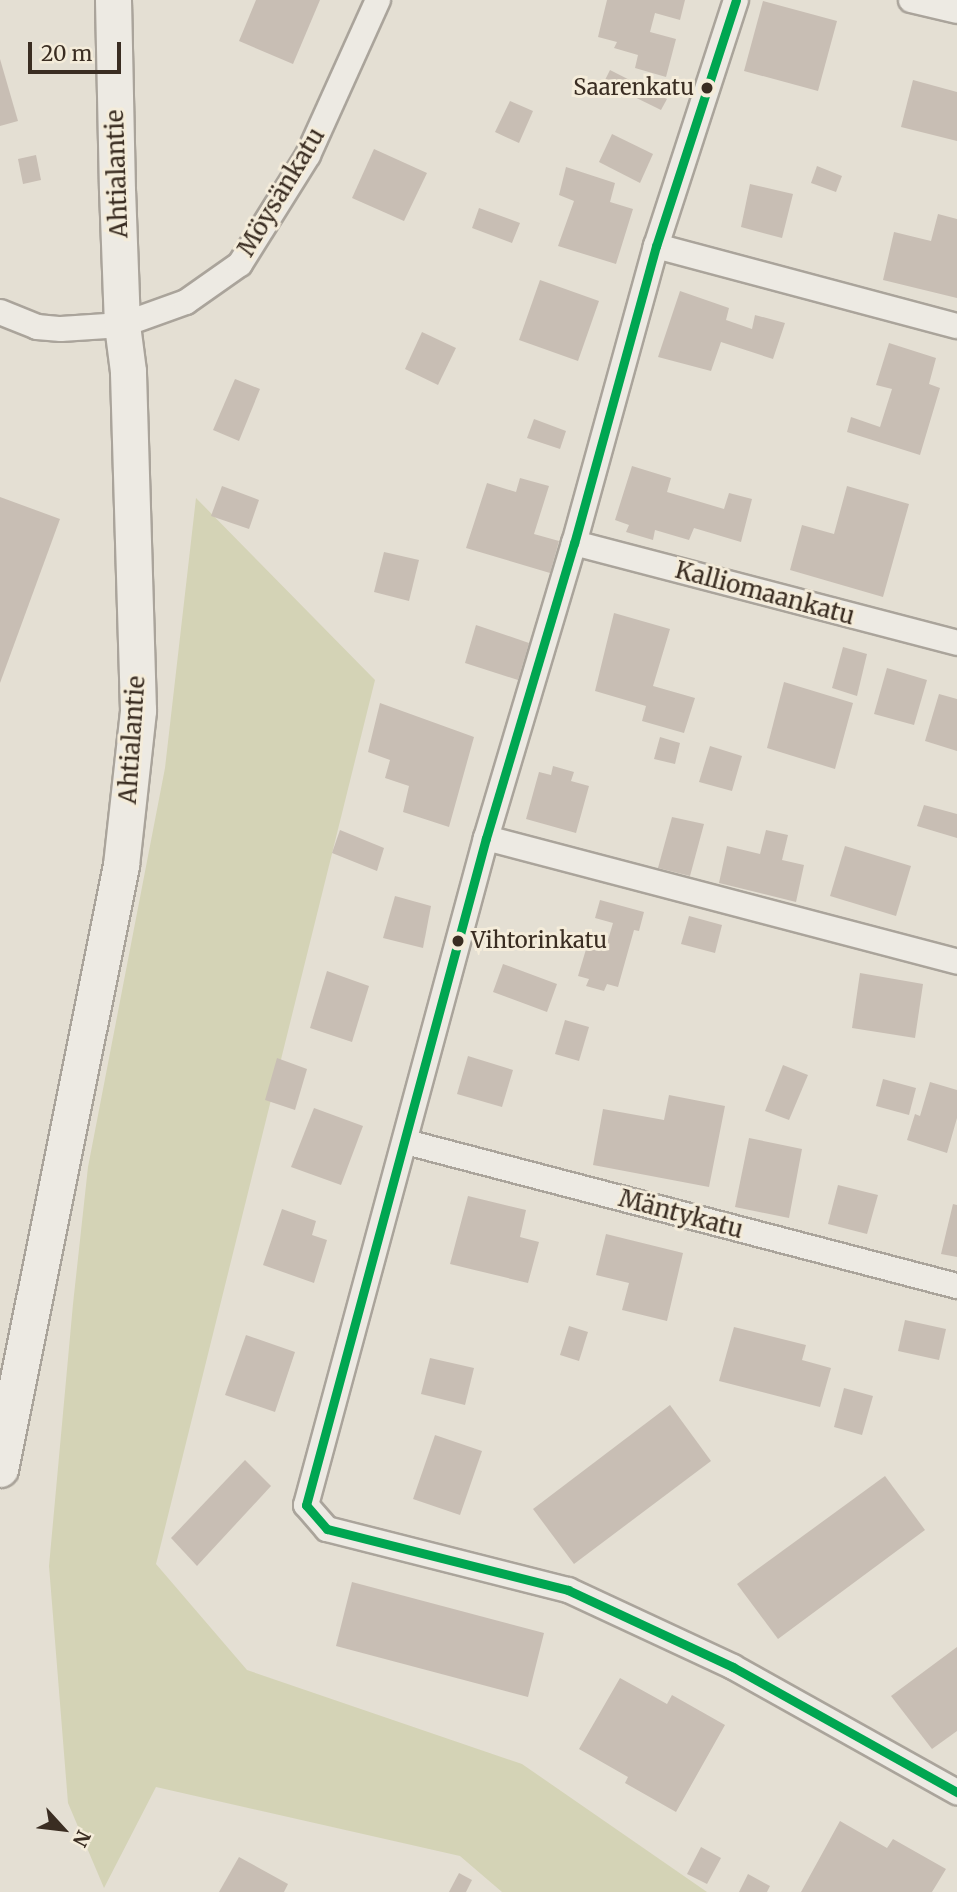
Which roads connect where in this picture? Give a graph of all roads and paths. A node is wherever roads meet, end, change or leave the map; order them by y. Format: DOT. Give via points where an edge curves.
graph roads {
  1 [pos="113,0"];
  2 [pos="378,0"];
  3 [pos="736,0"];
  4 [pos="911,0"];
  5 [pos="957,11"];
  6 [pos="656,246"];
  7 [pos="0,312"];
  8 [pos="122,325"];
  9 [pos="957,326"];
  10 [pos="574,543"];
  11 [pos="957,643"];
  12 [pos="486,838"];
  13 [pos="957,962"];
  14 [pos="405,1142"];
  15 [pos="957,1286"];
  16 [pos="0,1469"];
  17 [pos="957,1792"];
  1 -- 8 [label="main road, Ahtialantie"];
  2 -- 8 [label="street, Möysänkatu" via="308,155 240,264 186,302"];
  3 -- 6 [label="street"];
  4 -- 5 [label="street"];
  6 -- 9 [label="street"];
  6 -- 10 [label="street"];
  7 -- 8 [label="street, Möysänkatu" via="37,327"];
  8 -- 16 [label="main road, Ahtialantie" via="129,399 138,710 121,864"];
  10 -- 11 [label="street, Kalliomaankatu"];
  10 -- 12 [label="street"];
  12 -- 13 [label="street"];
  12 -- 14 [label="street"];
  14 -- 15 [label="street, Mäntykatu"];
  14 -- 17 [label="street" via="306,1505 327,1529 568,1590 733,1667"];
}
